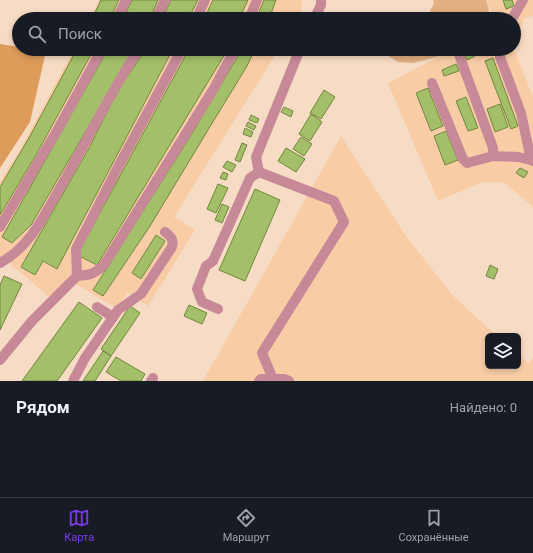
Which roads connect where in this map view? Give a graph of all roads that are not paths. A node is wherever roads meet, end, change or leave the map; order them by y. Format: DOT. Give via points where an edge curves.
graph roads {
  1 [pos="126,0"];
  2 [pos="165,0"];
  3 [pos="205,0"];
  4 [pos="258,0"];
  5 [pos="321,0"];
  6 [pos="523,0"];
  7 [pos="120,12"];
  8 [pos="159,12"];
  9 [pos="199,12"];
  10 [pos="252,12"];
  11 [pos="318,12"];
  12 [pos="516,12"];
  13 [pos="98,56"];
  14 [pos="135,56"];
  15 [pos="178,56"];
  16 [pos="231,56"];
  17 [pos="297,56"];
  18 [pos="460,56"];
  19 [pos="500,56"];
  20 [pos="432,83"];
  21 [pos="493,156"];
  22 [pos="532,160"];
  23 [pos="259,172"];
  24 [pos="0,227"];
  25 [pos="165,232"];
  26 [pos="0,263"];
  27 [pos="77,276"];
  28 [pos="97,307"];
  29 [pos="218,309"];
  30 [pos="113,318"];
  31 [pos="0,360"];
  32 [pos="273,379"];
  33 [pos="73,381"];
  34 [pos="260,381"];
  35 [pos="289,381"];
  1 -- 7 [label="street"];
  2 -- 8 [label="street"];
  3 -- 9 [label="street"];
  4 -- 10 [label="street"];
  5 -- 11 [label="street"];
  6 -- 12 [label="street"];
  13 -- 24 [label="street"];
  14 -- 26 [label="street" via="32,236 12,257"];
  15 -- 27 [label="street" via="76,249"];
  16 -- 27 [label="street" via="213,90 104,265 90,275"];
  17 -- 23 [label="street" via="256,157"];
  18 -- 21 [label="street" via="493,148"];
  19 -- 22 [label="street" via="521,113"];
  20 -- 21 [label="street" via="463,160 467,163"];
  21 -- 22 [label="street"];
  23 -- 29 [label="street" via="250,178 213,261 206,266 197,289 202,302"];
  23 -- 32 [label="street" via="334,201 344,222 262,353"];
  25 -- 30 [label="street" via="172,237 172,247 141,294 118,310"];
  27 -- 31 [label="street" via="32,321"];
  28 -- 30 [label="street"];
  30 -- 33 [label="street" via="85,358"];
  32 -- 34 [label="street"];
  32 -- 35 [label="street"];
}
